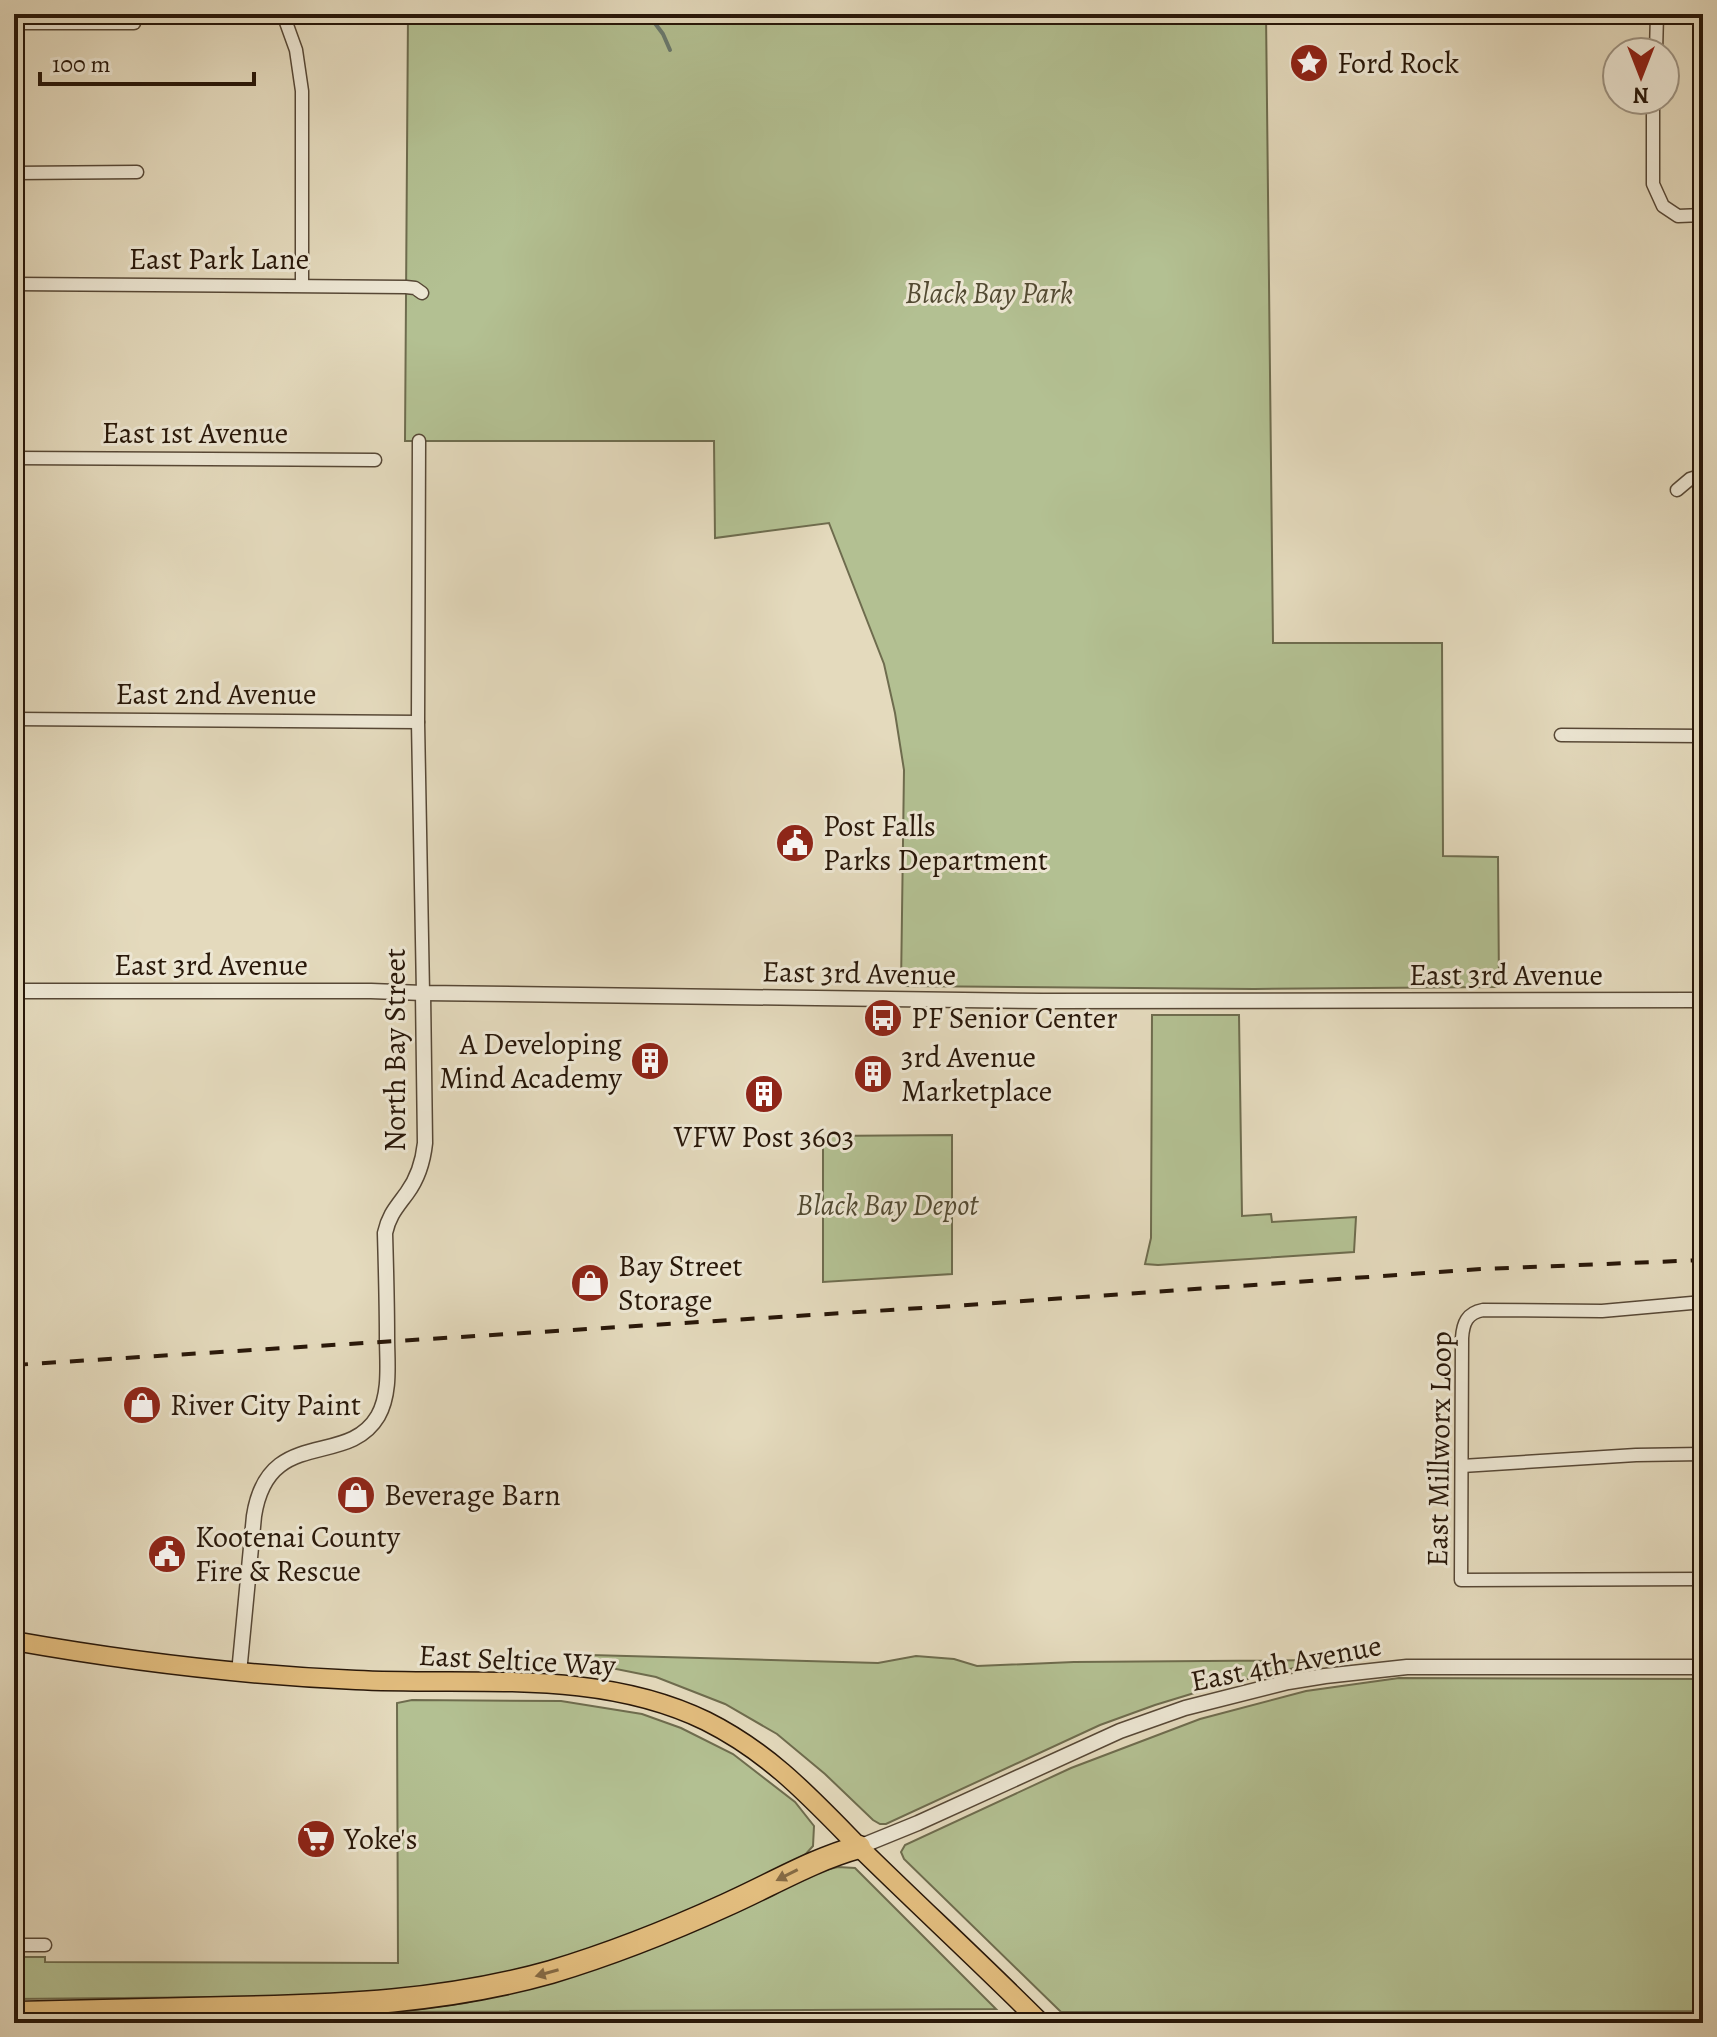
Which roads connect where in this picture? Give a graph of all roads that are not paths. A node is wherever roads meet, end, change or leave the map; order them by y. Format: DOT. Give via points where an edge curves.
graph roads {
  1 [pos="283,14"];
  2 [pos="1657,14"];
  3 [pos="14,23"];
  4 [pos="134,23"];
  5 [pos="1656,36"];
  6 [pos="1653,116"];
  7 [pos="137,172"];
  8 [pos="14,173"];
  9 [pos="1703,215"];
  10 [pos="14,284"];
  11 [pos="302,285"];
  12 [pos="422,293"];
  13 [pos="419,441"];
  14 [pos="14,458"];
  15 [pos="375,460"];
  16 [pos="1703,475"];
  17 [pos="1677,490"];
  18 [pos="14,719"];
  19 [pos="418,722"];
  20 [pos="1561,735"];
  21 [pos="1703,736"];
  22 [pos="14,991"];
  23 [pos="423,993"];
  24 [pos="1703,1000"];
  25 [pos="1703,1302"];
  26 [pos="1703,1454"];
  27 [pos="1462,1466"];
  28 [pos="1703,1579"];
  29 [pos="14,1641"];
  30 [pos="1703,1667"];
  31 [pos="239,1673"];
  32 [pos="859,1847"];
  33 [pos="14,1945"];
  34 [pos="45,1945"];
  35 [pos="14,2013"];
  36 [pos="1041,2023"];
  1 -- 11 [label="street" via="302,91"];
  2 -- 5 [label="street"];
  3 -- 4 [label="street"];
  6 -- 9 [label="street" via="1653,184 1663,206 1678,216"];
  7 -- 8 [label="street"];
  10 -- 11 [label="street, East Park Lane"];
  11 -- 12 [label="street, East Park Lane" via="406,287"];
  13 -- 19 [label="street, North Bay Street"];
  14 -- 15 [label="street, East 1st Avenue"];
  16 -- 17 [label="street"];
  18 -- 19 [label="street, East 2nd Avenue"];
  19 -- 23 [label="street, North Bay Street"];
  20 -- 21 [label="street"];
  22 -- 23 [label="street, East 3rd Avenue"];
  23 -- 24 [label="street, East 3rd Avenue" via="1028,1001"];
  23 -- 31 [label="street, North Bay Street" via="425,1143 417,1177 385,1233 383,1403 357,1437 293,1457 264,1484 254,1516"];
  25 -- 27 [label="street, East Millworx Loop" via="1602,1311 1483,1310 1467,1318 1462,1326"];
  26 -- 27 [label="street"];
  27 -- 28 [label="street, East Millworx Loop" via="1461,1580"];
  29 -- 31 [label="main road, East Seltice Way"];
  30 -- 32 [label="street, East 4th Avenue" via="1407,1667 1288,1682 1120,1731"];
  31 -- 32 [label="main road, East Seltice Way" via="357,1681 536,1683 640,1696 707,1722 758,1751"];
  32 -- 35 [label="highway, one-way" via="831,1854 640,1942 491,1987 345,2006"];
  32 -- 36 [label="main road, East Seltice Way"];
  33 -- 34 [label="street"];
}
